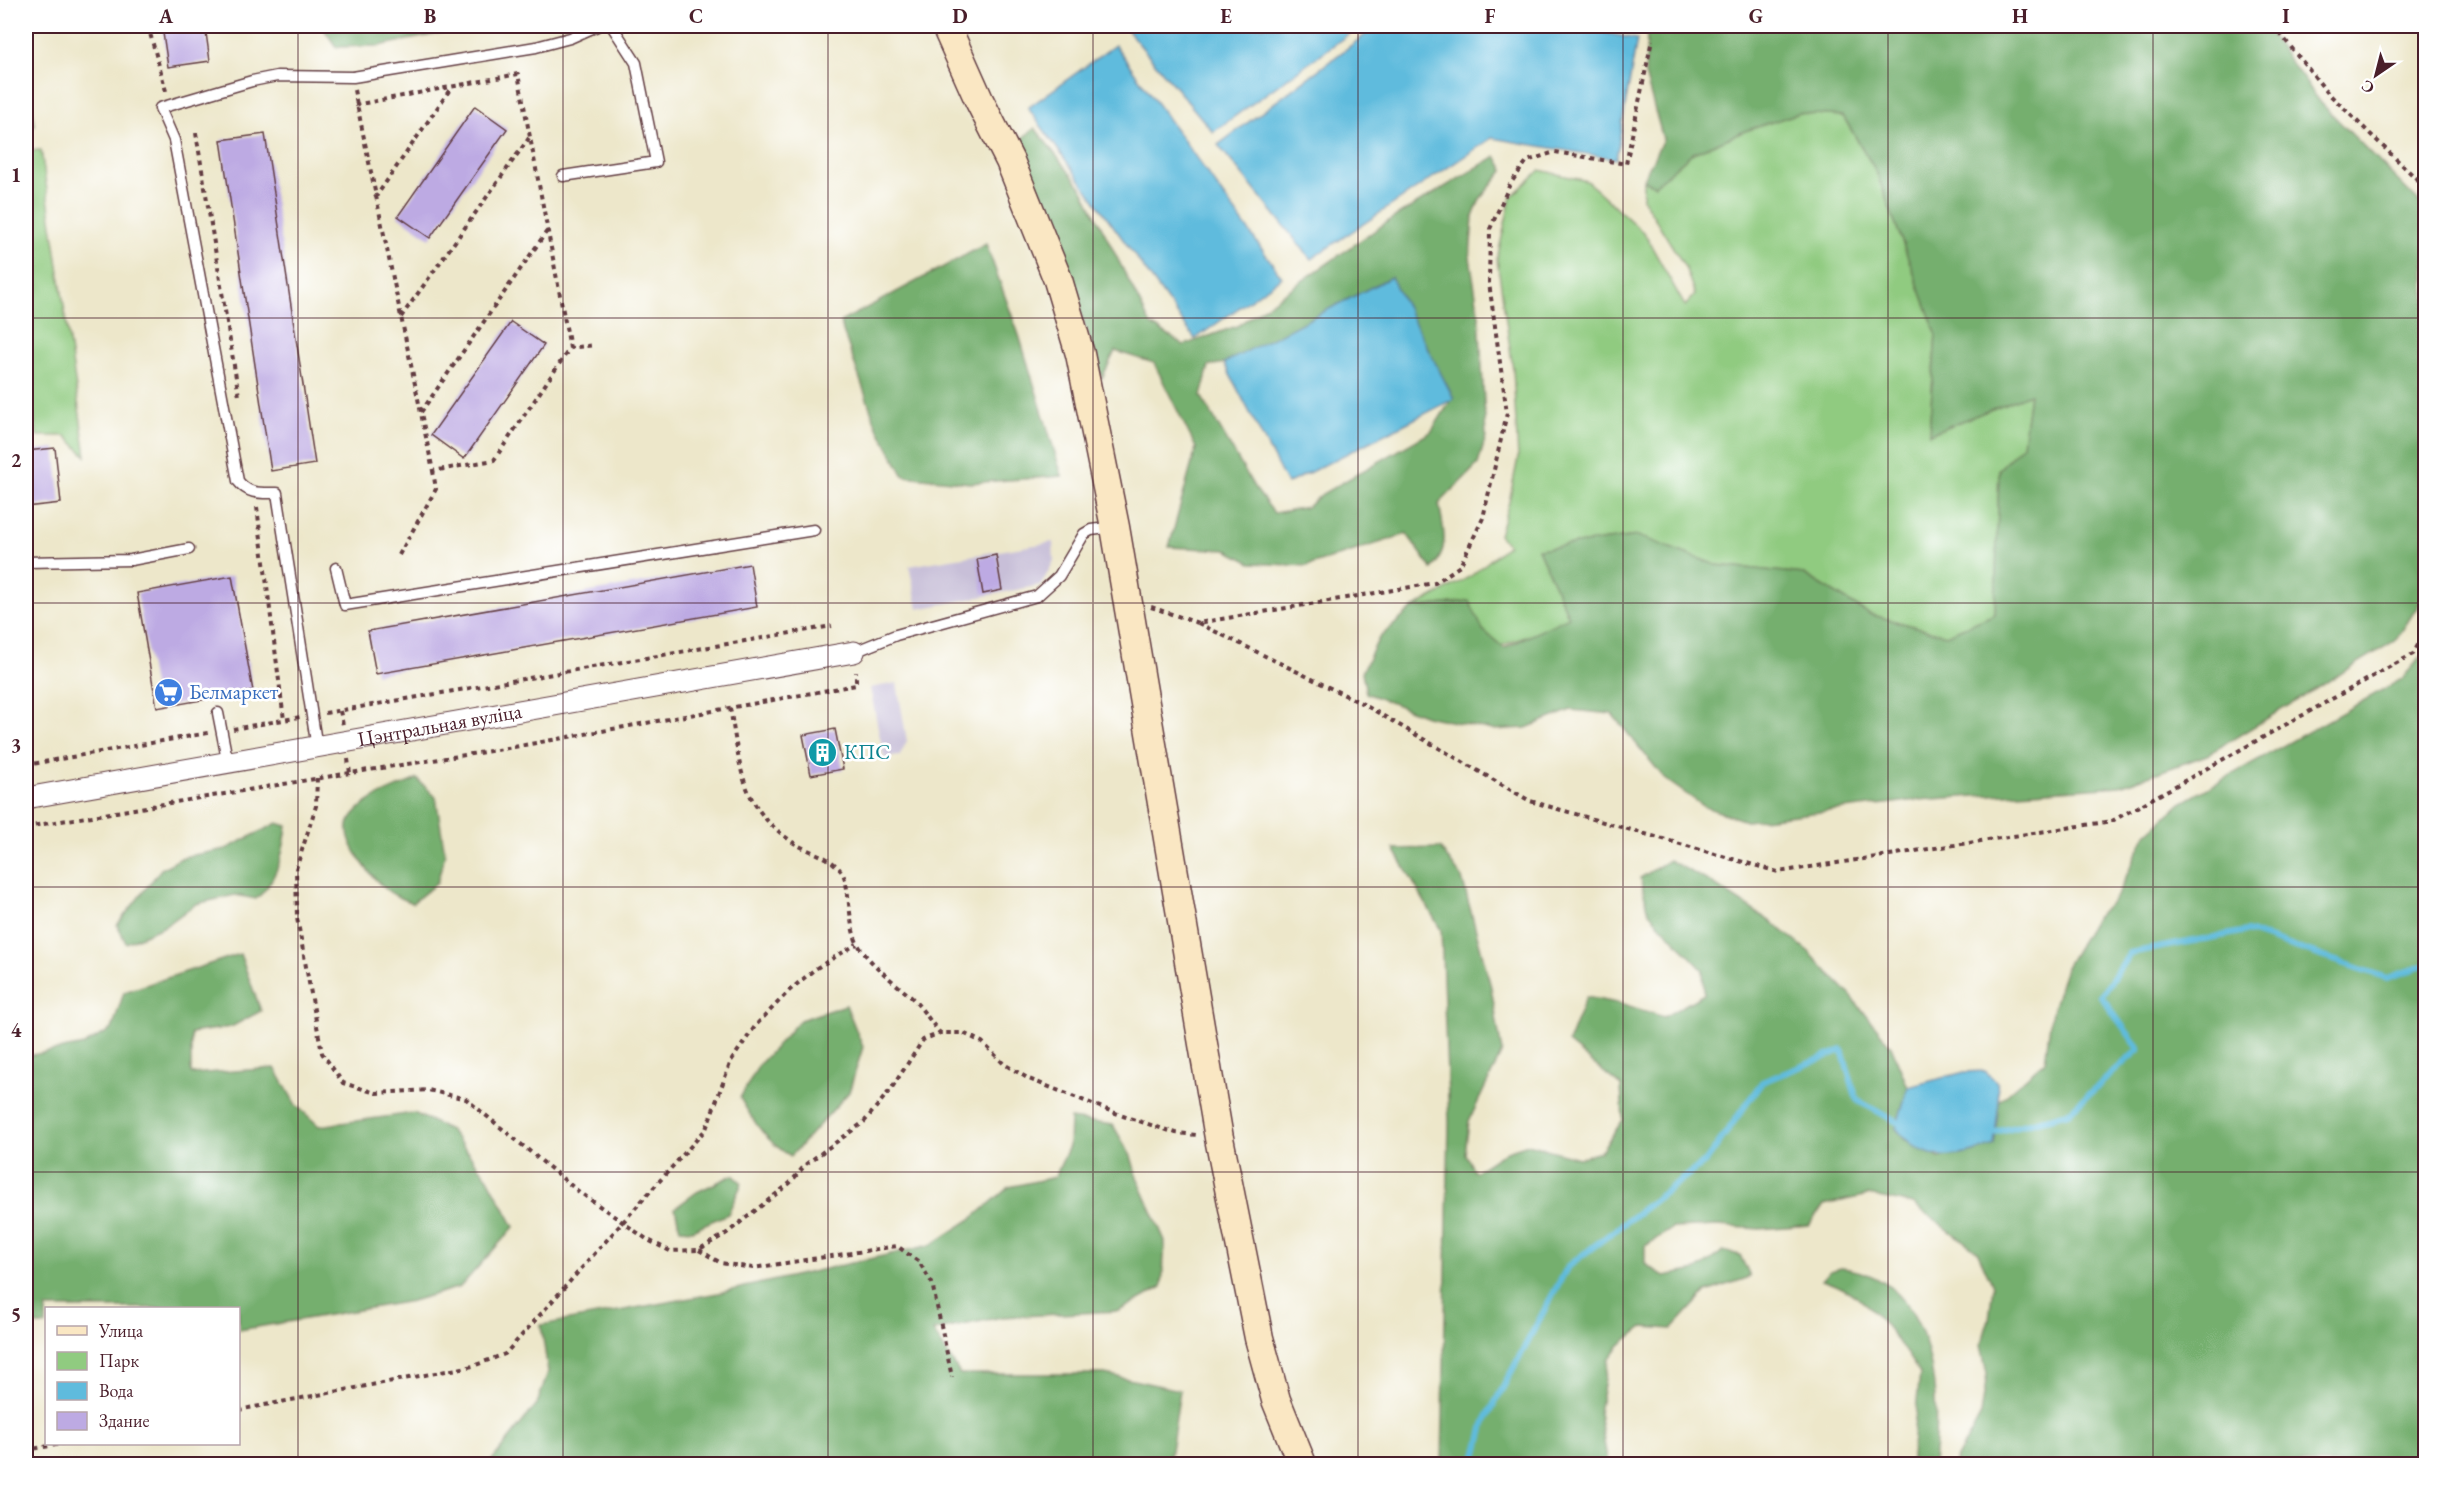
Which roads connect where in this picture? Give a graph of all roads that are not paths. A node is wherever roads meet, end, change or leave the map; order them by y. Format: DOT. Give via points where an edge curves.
graph roads {
  1 [pos="597,26"];
  2 [pos="612,26"];
  3 [pos="946,26"];
  4 [pos="563,176"];
  5 [pos="1115,527"];
  6 [pos="814,530"];
  7 [pos="189,549"];
  8 [pos="26,562"];
  9 [pos="336,567"];
  10 [pos="854,652"];
  11 [pos="218,713"];
  12 [pos="317,749"];
  13 [pos="228,764"];
  14 [pos="26,798"];
  15 [pos="1302,1464"];
  1 -- 12 [label="lane" via="536,47 353,77 277,76 160,108 174,140 238,481 255,493 277,493"];
  2 -- 4 [label="lane" via="636,63 656,162"];
  3 -- 5 [label="street" via="1010,161 1058,280 1080,354"];
  5 -- 10 [label="lane" via="1084,534 1059,576 1037,596 896,636"];
  5 -- 15 [label="street" via="1219,1138 1259,1338 1276,1400"];
  6 -- 9 [label="lane" via="345,606"];
  7 -- 8 [label="lane" via="131,560"];
  10 -- 12 [label="street, Цэнтральная вуліца"];
  11 -- 13 [label="lane"];
  12 -- 13 [label="street, Цэнтральная вуліца"];
  13 -- 14 [label="street, Цэнтральная вуліца"];
}
